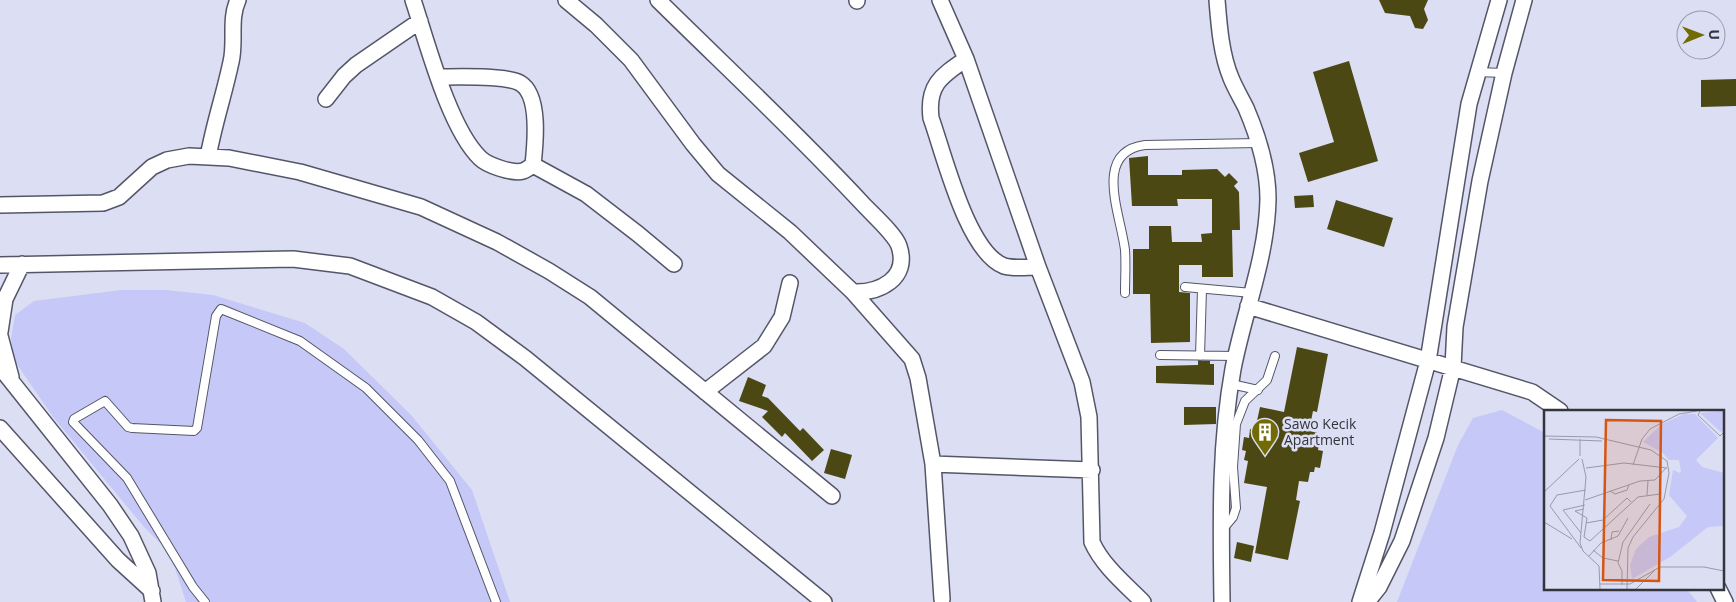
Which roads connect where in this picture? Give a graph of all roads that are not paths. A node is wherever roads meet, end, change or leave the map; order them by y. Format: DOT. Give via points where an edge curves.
graph roads {
  1 [pos="238,0"];
  2 [pos="413,0"];
  3 [pos="566,0"];
  4 [pos="658,0"];
  5 [pos="940,0"];
  6 [pos="1217,0"];
  7 [pos="1499,0"];
  8 [pos="1524,0"];
  9 [pos="420,21"];
  10 [pos="966,59"];
  11 [pos="1477,72"];
  12 [pos="1504,72"];
  13 [pos="438,77"];
  14 [pos="326,98"];
  15 [pos="1258,143"];
  16 [pos="208,158"];
  17 [pos="533,165"];
  18 [pos="0,205"];
  19 [pos="22,264"];
  20 [pos="674,264"];
  21 [pos="0,265"];
  22 [pos="1038,267"];
  23 [pos="790,283"];
  24 [pos="1185,287"];
  25 [pos="1202,289"];
  26 [pos="852,292"];
  27 [pos="1125,292"];
  28 [pos="1250,299"];
  29 [pos="0,332"];
  30 [pos="0,336"];
  31 [pos="1160,355"];
  32 [pos="1200,356"];
  33 [pos="1236,356"];
  34 [pos="1275,356"];
  35 [pos="1428,361"];
  36 [pos="0,367"];
  37 [pos="1453,367"];
  38 [pos="0,376"];
  39 [pos="1231,384"];
  40 [pos="14,388"];
  41 [pos="1258,390"];
  42 [pos="705,392"];
  43 [pos="1559,410"];
  44 [pos="0,428"];
  45 [pos="933,464"];
  46 [pos="1092,470"];
  47 [pos="832,496"];
  48 [pos="1222,530"];
  49 [pos="1719,590"];
  50 [pos="152,596"];
  51 [pos="942,599"];
  52 [pos="205,602"];
  53 [pos="496,602"];
  54 [pos="824,602"];
  55 [pos="1142,602"];
  56 [pos="1222,602"];
  57 [pos="1360,602"];
  58 [pos="1367,602"];
  59 [pos="1725,602"];
  1 -- 16 [label="street" via="233,19 232,60"];
  2 -- 9 [label="street"];
  3 -- 26 [label="street" via="631,60 718,174 790,232"];
  4 -- 26 [label="street" via="833,172 899,245 901,264 894,278 883,288"];
  5 -- 10 [label="street"];
  6 -- 15 [label="street" via="1222,48 1230,77 1246,108"];
  7 -- 11 [label="street"];
  8 -- 12 [label="street"];
  9 -- 13 [label="street"];
  9 -- 14 [label="street" via="356,65"];
  10 -- 22 [label="street"];
  10 -- 22 [label="street" via="942,75 929,104 962,208 974,238 994,260 1004,266"];
  11 -- 12 [label="lane"];
  11 -- 35 [label="street"];
  12 -- 37 [label="street" via="1480,181 1456,327"];
  13 -- 17 [label="street" via="461,133 481,159 502,169 521,172"];
  13 -- 17 [label="street" via="510,80 523,86 533,103 536,136"];
  15 -- 27 [label="lane" via="1145,145 1132,147 1121,154 1115,165 1114,181 1124,248"];
  15 -- 28 [label="street" via="1267,178 1268,202 1263,244"];
  16 -- 18 [label="street" via="189,156 167,160 152,167 119,197 103,203"];
  16 -- 42 [label="street" via="229,158 300,172 422,207 447,218 550,271 590,297"];
  17 -- 20 [label="street" via="586,194"];
  19 -- 21 [label="street"];
  19 -- 29 [label="street" via="4,299"];
  19 -- 54 [label="street" via="293,260 350,266 432,297 476,322 525,358"];
  22 -- 46 [label="street" via="1082,382 1089,417"];
  23 -- 42 [label="street" via="782,317 764,346"];
  24 -- 25 [label="lane"];
  25 -- 28 [label="lane"];
  25 -- 32 [label="lane"];
  26 -- 45 [label="street" via="912,359"];
  28 -- 33 [label="street"];
  28 -- 35 [label="street"];
  30 -- 40 [label="street"];
  31 -- 32 [label="lane"];
  32 -- 33 [label="lane"];
  33 -- 39 [label="street"];
  34 -- 41 [label="lane" via="1267,380"];
  35 -- 37 [label="street"];
  35 -- 57 [label="street"];
  36 -- 40 [label="street"];
  37 -- 43 [label="street" via="1532,392"];
  37 -- 58 [label="street" via="1436,438 1402,541 1379,587"];
  38 -- 40 [label="street"];
  39 -- 41 [label="lane"];
  39 -- 48 [label="street" via="1222,443"];
  40 -- 50 [label="street" via="110,505 131,536 148,572"];
  41 -- 48 [label="lane" via="1245,401 1236,424 1236,508"];
  42 -- 47 [label="street"];
  44 -- 50 [label="street"];
  45 -- 46 [label="street"];
  45 -- 51 [label="street"];
  46 -- 55 [label="street" via="1092,542 1096,552"];
  48 -- 56 [label="street"];
  49 -- 59 [label="street"];
  52 -- 53 [label="lane" via="192,587 127,478 73,422 106,401 132,428 194,431 216,316 221,309 300,341 366,388 418,440 450,481"];
}
